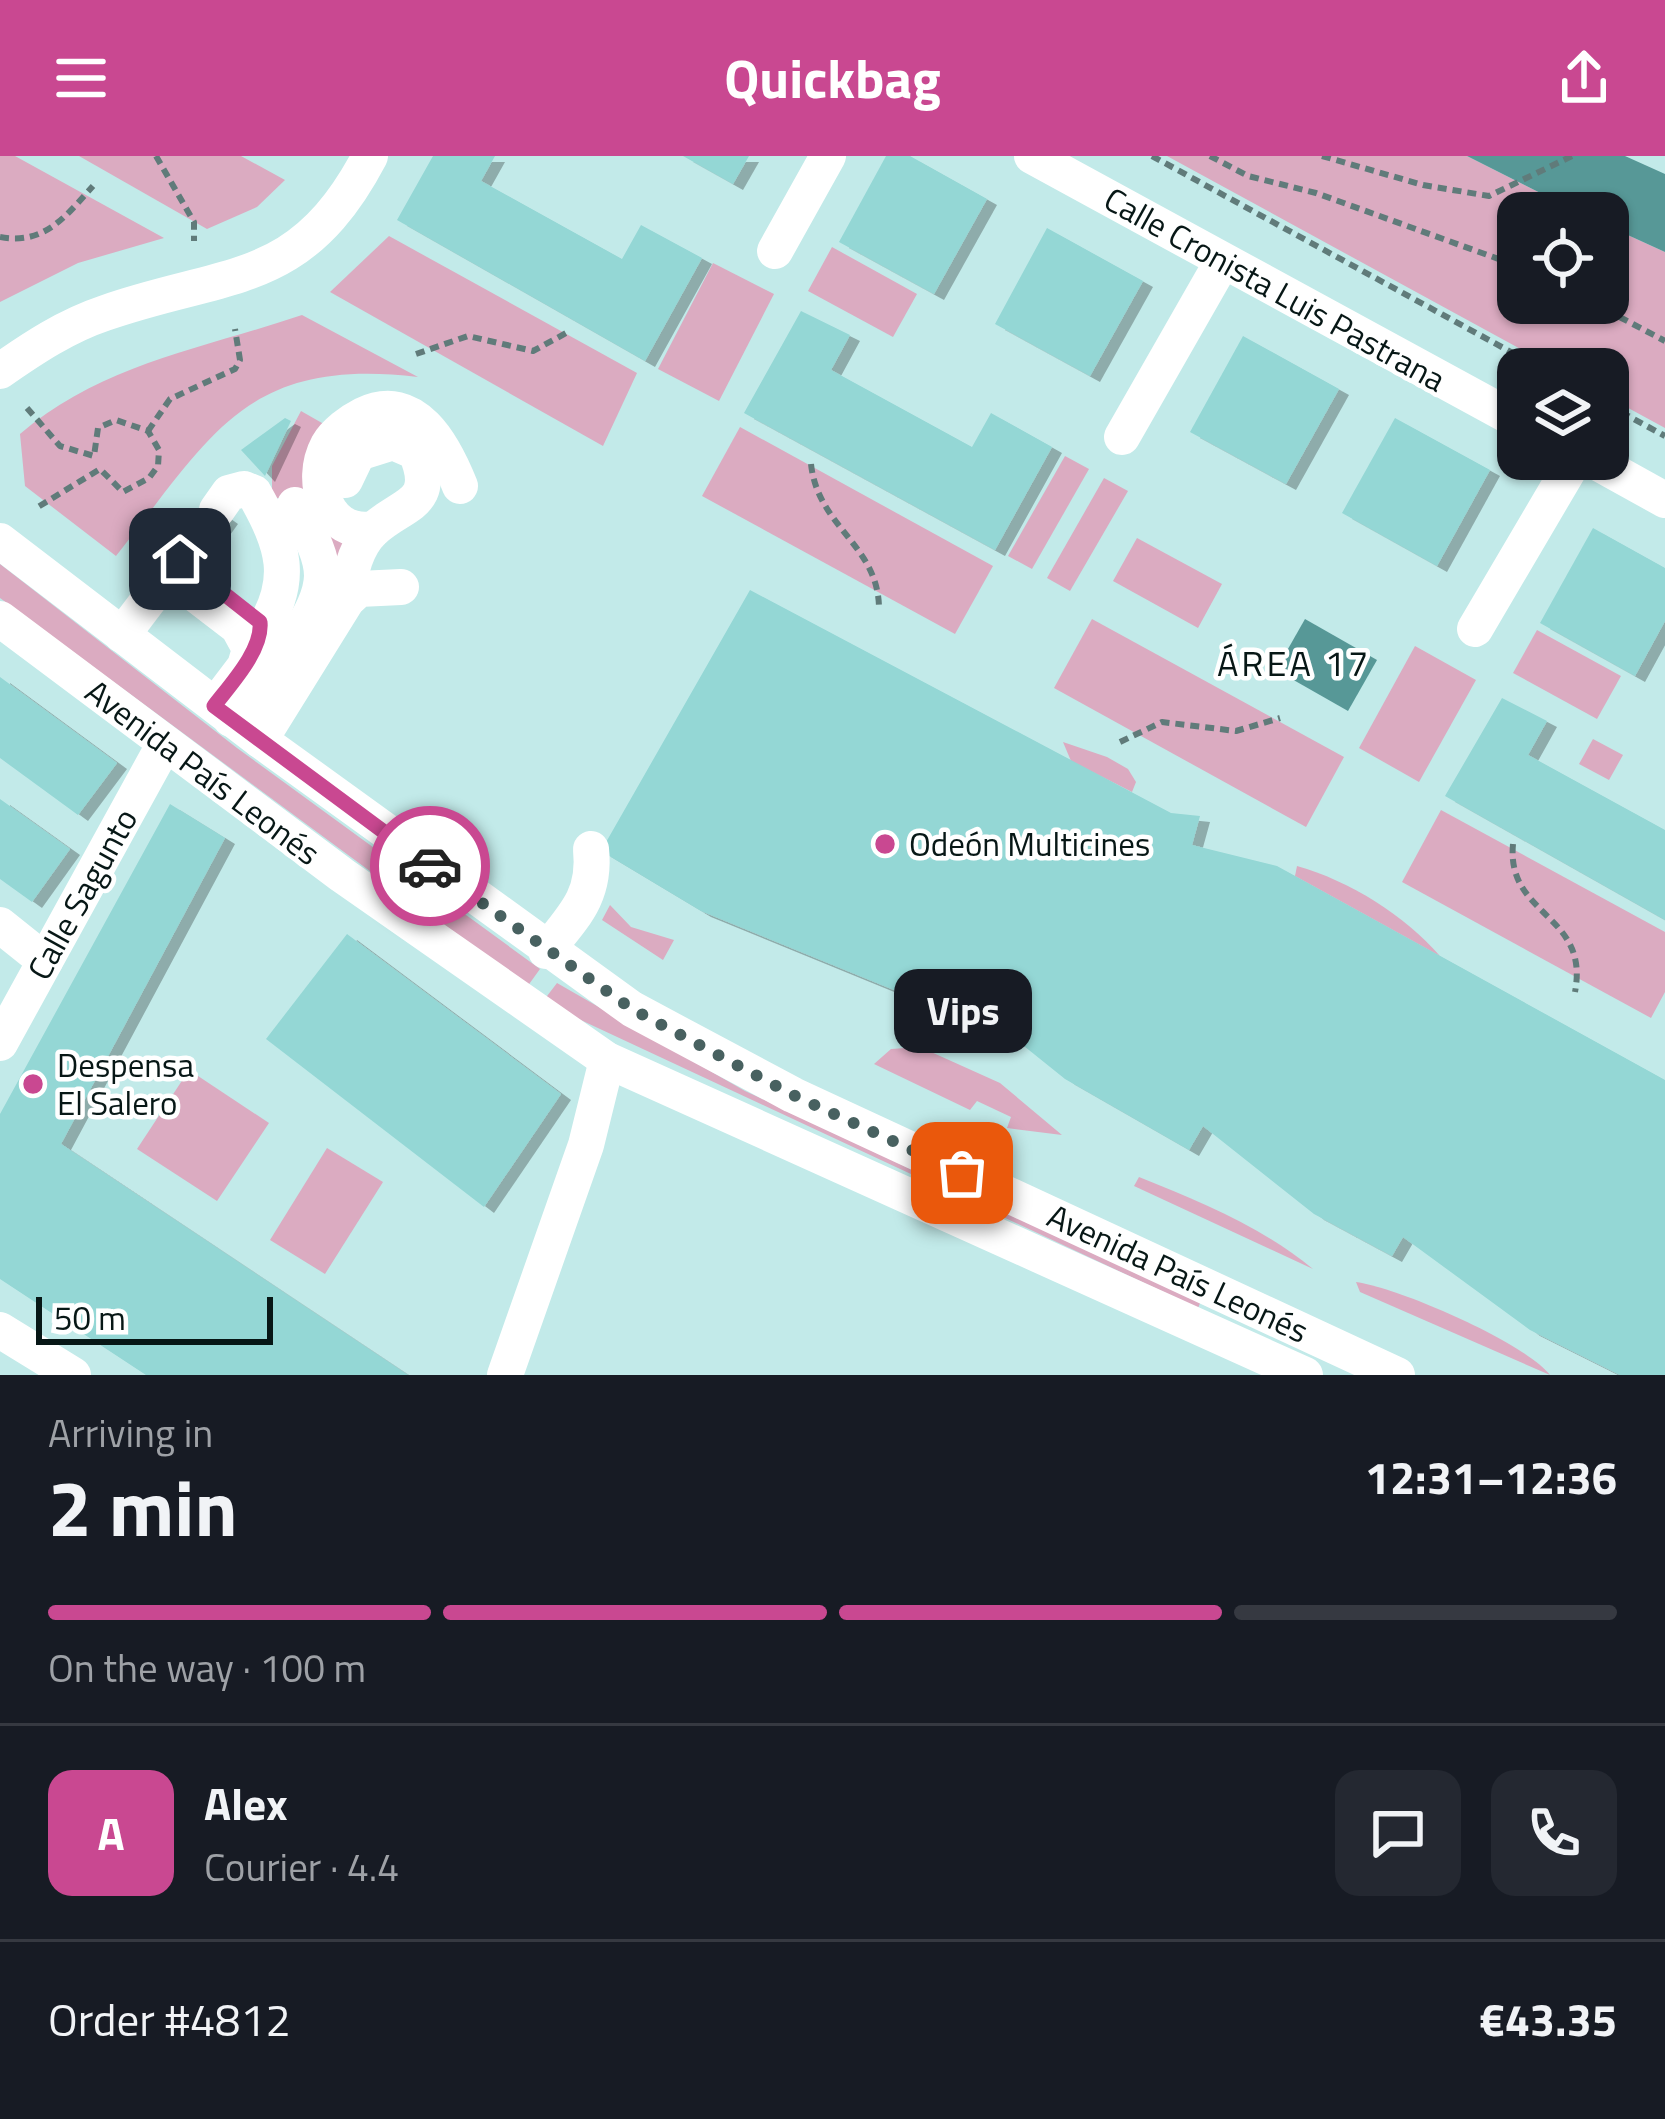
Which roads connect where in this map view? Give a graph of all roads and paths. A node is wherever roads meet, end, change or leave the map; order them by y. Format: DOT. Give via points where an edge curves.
graph roads {
  1 [pos="156,156"];
  2 [pos="370,156"];
  3 [pos="828,156"];
  4 [pos="1032,156"];
  5 [pos="1152,156"];
  6 [pos="1210,156"];
  7 [pos="1322,156"];
  8 [pos="1572,156"];
  9 [pos="93,186"];
  10 [pos="0,237"];
  11 [pos="194,241"];
  12 [pos="775,251"];
  13 [pos="1497,258"];
  14 [pos="1222,262"];
  15 [pos="1629,322"];
  16 [pos="236,329"];
  17 [pos="568,332"];
  18 [pos="1665,340"];
  19 [pos="1504,348"];
  20 [pos="416,354"];
  21 [pos="0,371"];
  22 [pos="27,408"];
  23 [pos="1497,410"];
  24 [pos="1629,416"];
  25 [pos="148,431"];
  26 [pos="1665,436"];
  27 [pos="1122,437"];
  28 [pos="94,456"];
  29 [pos="811,464"];
  30 [pos="100,469"];
  31 [pos="345,480"];
  32 [pos="1563,480"];
  33 [pos="1629,480"];
  34 [pos="460,486"];
  35 [pos="1665,500"];
  36 [pos="295,506"];
  37 [pos="38,507"];
  38 [pos="217,510"];
  39 [pos="374,529"];
  40 [pos="0,541"];
  41 [pos="401,587"];
  42 [pos="347,600"];
  43 [pos="879,609"];
  44 [pos="0,619"];
  45 [pos="1475,629"];
  46 [pos="122,635"];
  47 [pos="255,641"];
  48 [pos="1280,718"];
  49 [pos="235,722"];
  50 [pos="1120,742"];
  51 [pos="164,745"];
  52 [pos="1513,844"];
  53 [pos="591,849"];
  54 [pos="0,925"];
  55 [pos="545,951"];
  56 [pos="45,961"];
  57 [pos="1575,992"];
  58 [pos="0,1042"];
  59 [pos="607,1060"];
  60 [pos="0,1330"];
  61 [pos="73,1375"];
  62 [pos="505,1375"];
  63 [pos="1305,1375"];
  64 [pos="1396,1375"];
  1 -- 11 [label="path" via="194,222"];
  2 -- 21 [label="street" via="351,192 287,256 229,281 81,322"];
  3 -- 12 [label="street"];
  4 -- 14 [label="street, Calle Cronista Luis Pastrana"];
  5 -- 19 [label="path"];
  6 -- 13 [label="path" via="1247,176"];
  7 -- 8 [label="path" via="1489,196"];
  9 -- 10 [label="path" via="52,231 22,241"];
  14 -- 23 [label="street, Calle Cronista Luis Pastrana"];
  14 -- 27 [label="street"];
  15 -- 18 [label="path"];
  16 -- 25 [label="path" via="235,369 170,399"];
  17 -- 20 [label="path" via="533,351 468,336"];
  22 -- 28 [label="path" via="60,446"];
  24 -- 26 [label="path"];
  25 -- 28 [label="path" via="116,420 98,428"];
  25 -- 30 [label="path" via="159,450 149,478 123,492"];
  28 -- 30 [label="path"];
  29 -- 43 [label="path" via="821,506 874,572"];
  30 -- 37 [label="path"];
  31 -- 39 [label="street" via="368,446 393,442 416,452 422,492"];
  32 -- 45 [label="street"];
  33 -- 35 [label="street"];
  34 -- 39 [label="street" via="427,424 401,410 375,409 328,446 320,484 335,519"];
  36 -- 49 [label="street" via="320,562 320,589"];
  38 -- 47 [label="street" via="229,493 254,493 281,556 278,606"];
  39 -- 42 [label="street"];
  40 -- 46 [label="street, Avenida País Leonés"];
  41 -- 42 [label="street" via="359,590"];
  42 -- 49 [label="street"];
  44 -- 51 [label="street, Avenida País Leonés"];
  46 -- 47 [label="street" via="178,562"];
  46 -- 49 [label="street, Avenida País Leonés"];
  47 -- 49 [label="street"];
  48 -- 50 [label="path" via="1236,731 1162,722"];
  49 -- 55 [label="street, Avenida País Leonés"];
  51 -- 56 [label="street, Calle Sagunto"];
  51 -- 59 [label="street, Avenida País Leonés"];
  52 -- 57 [label="path" via="1518,889 1552,918 1575,957"];
  53 -- 55 [label="street" via="594,879"];
  54 -- 56 [label="street"];
  55 -- 64 [label="street, Avenida País Leonés" via="632,1009 793,1095"];
  56 -- 58 [label="street, Calle Sagunto"];
  59 -- 62 [label="street" via="586,1145"];
  59 -- 63 [label="street, Avenida País Leonés"];
  60 -- 61 [label="street"];
}
